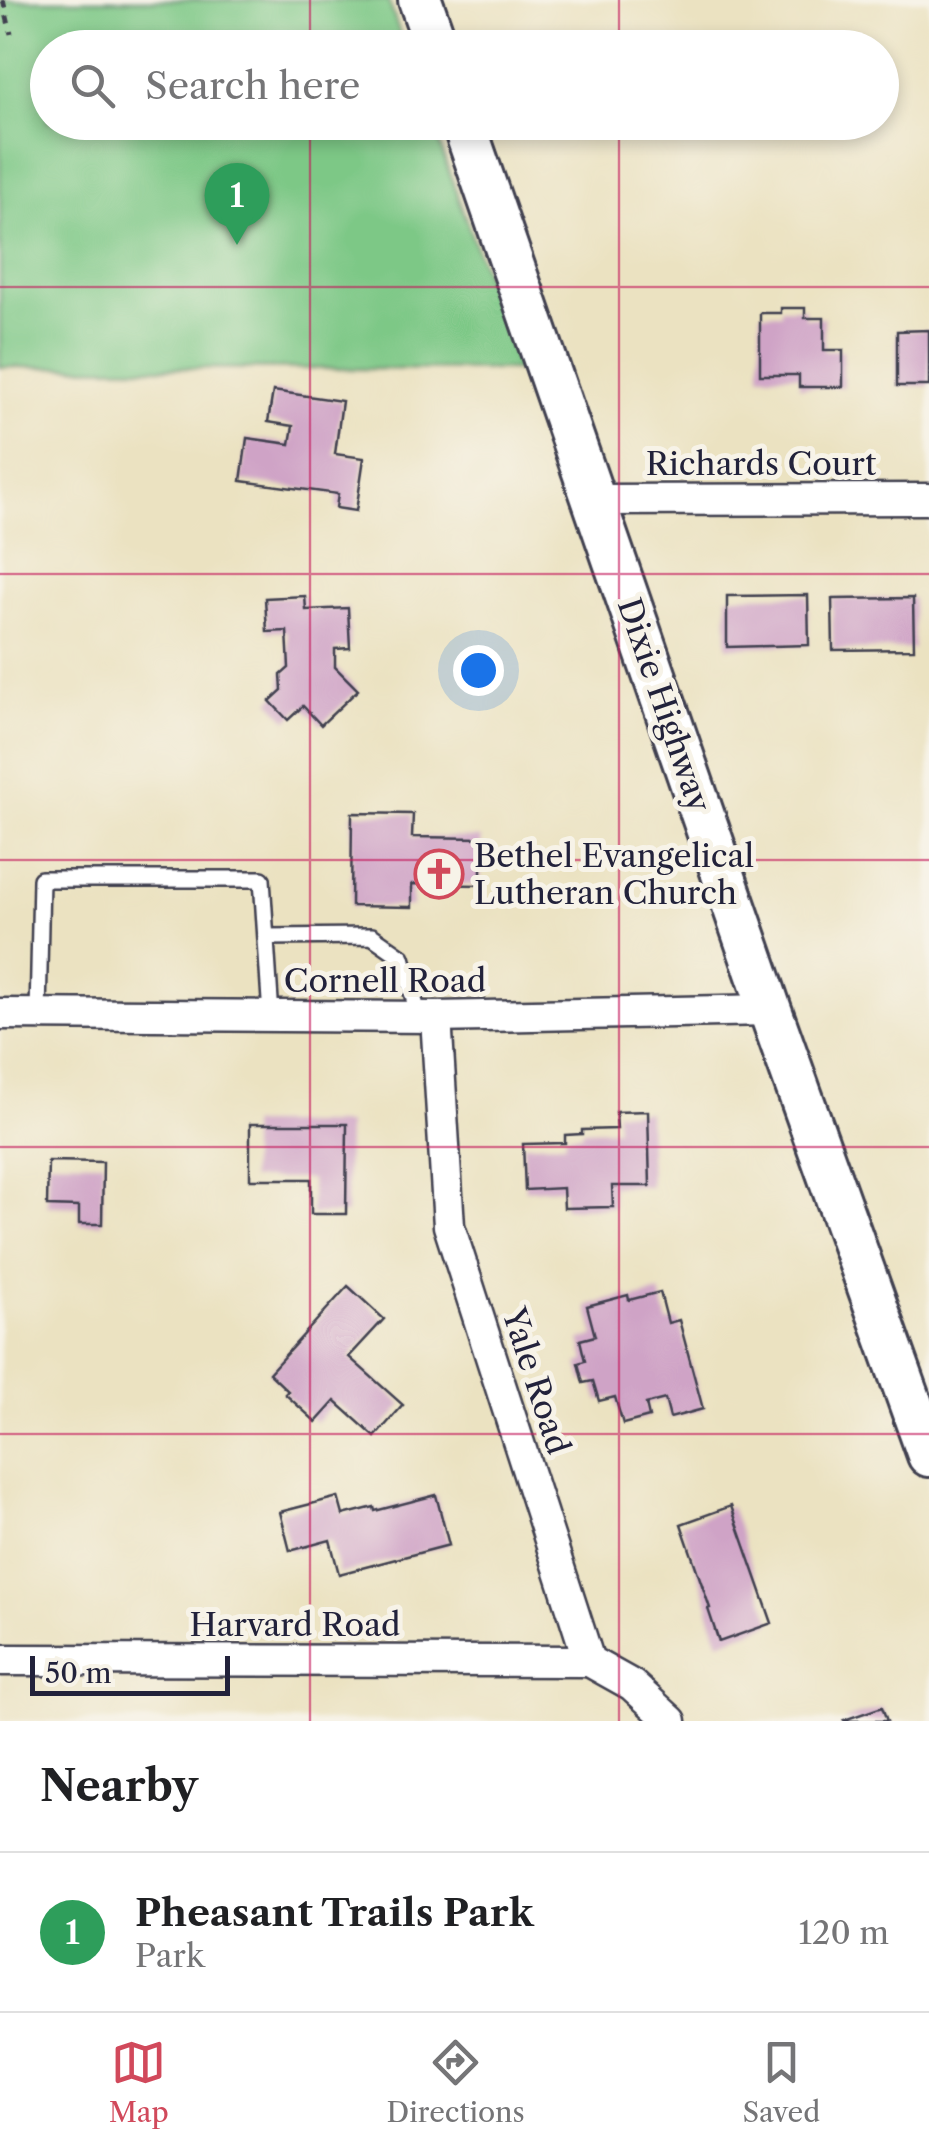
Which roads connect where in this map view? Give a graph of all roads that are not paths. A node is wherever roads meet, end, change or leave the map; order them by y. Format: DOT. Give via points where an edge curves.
graph roads {
  1 [pos="420,0"];
  2 [pos="430,30"];
  3 [pos="469,140"];
  4 [pos="929,499"];
  5 [pos="593,500"];
  6 [pos="266,937"];
  7 [pos="770,1010"];
  8 [pos="0,1014"];
  9 [pos="38,1014"];
  10 [pos="271,1016"];
  11 [pos="428,1017"];
  12 [pos="929,1455"];
  13 [pos="0,1660"];
  14 [pos="589,1661"];
  15 [pos="671,1721"];
  1 -- 2 [label="main road"];
  3 -- 5 [label="main road, Dixie Highway"];
  4 -- 5 [label="street, Richards Court"];
  5 -- 7 [label="main road, Dixie Highway"];
  6 -- 9 [label="lane" via="262,879 42,879"];
  6 -- 10 [label="lane"];
  6 -- 11 [label="lane" via="372,936 402,957"];
  7 -- 11 [label="street, Cornell Road"];
  7 -- 12 [label="main road, Dixie Highway"];
  8 -- 9 [label="street, Cornell Road"];
  9 -- 10 [label="street, Cornell Road"];
  10 -- 11 [label="street, Cornell Road"];
  11 -- 14 [label="street, Yale Road" via="449,1226"];
  13 -- 14 [label="street, Harvard Road"];
  14 -- 15 [label="street" via="632,1685"];
}
